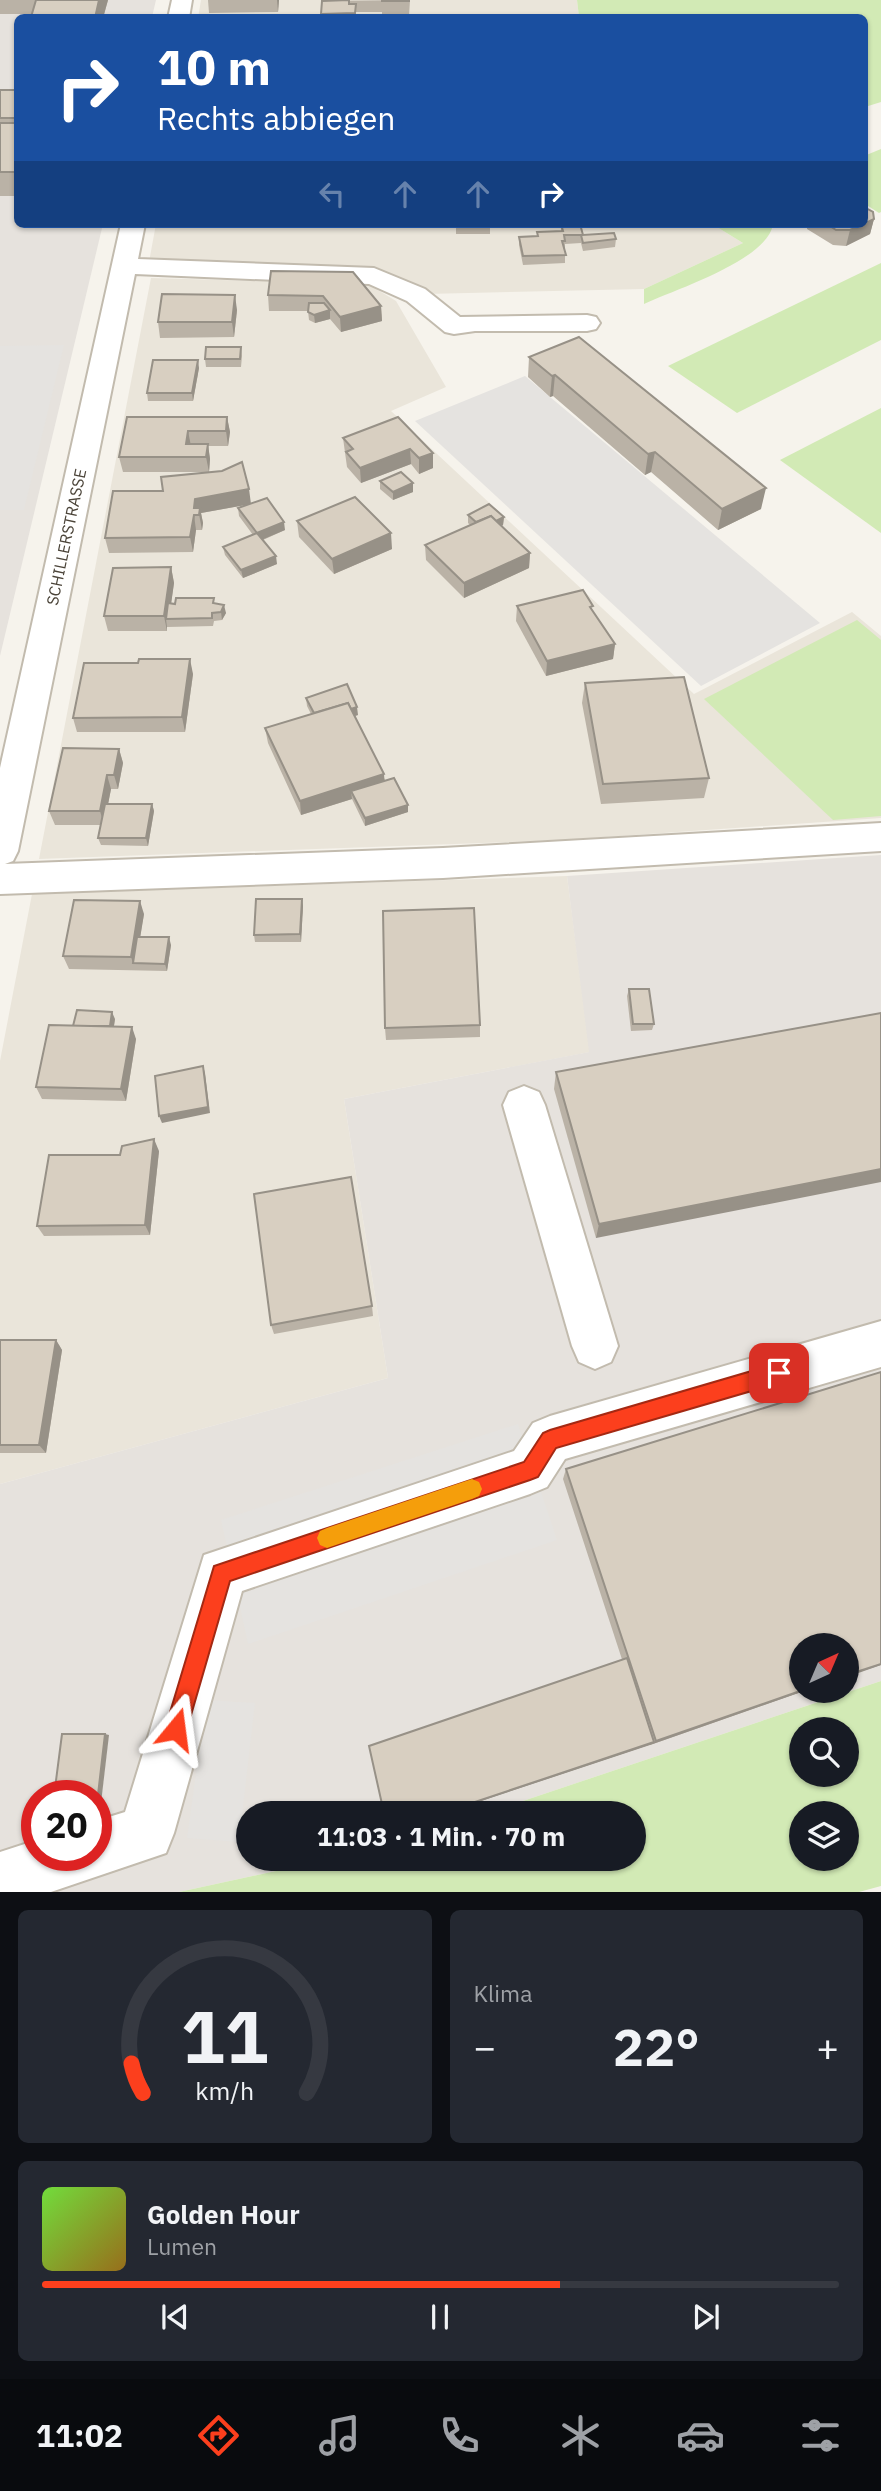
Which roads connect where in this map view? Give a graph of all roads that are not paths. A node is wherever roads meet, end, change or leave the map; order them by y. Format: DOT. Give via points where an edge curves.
graph roads {
  1 [pos="132,228"];
  2 [pos="124,266"];
  3 [pos="587,323"];
  4 [pos="2,829"];
  5 [pos="881,837"];
  6 [pos="0,879"];
  7 [pos="524,1105"];
  8 [pos="881,1343"];
  9 [pos="595,1346"];
  10 [pos="112,1844"];
  11 [pos="28,1871"];
  12 [pos="0,1880"];
  1 -- 2 [label="street, SCHILLERSTRASSE"];
  2 -- 3 [label="street" via="374,276 416,295 454,326"];
  2 -- 4 [label="street, SCHILLERSTRASSE"];
  5 -- 6 [label="street" via="443,863"];
  7 -- 9 [label="street"];
  8 -- 10 [label="street" via="550,1440 530,1470 222,1573 146,1833"];
  11 -- 12 [label="street"];
}
